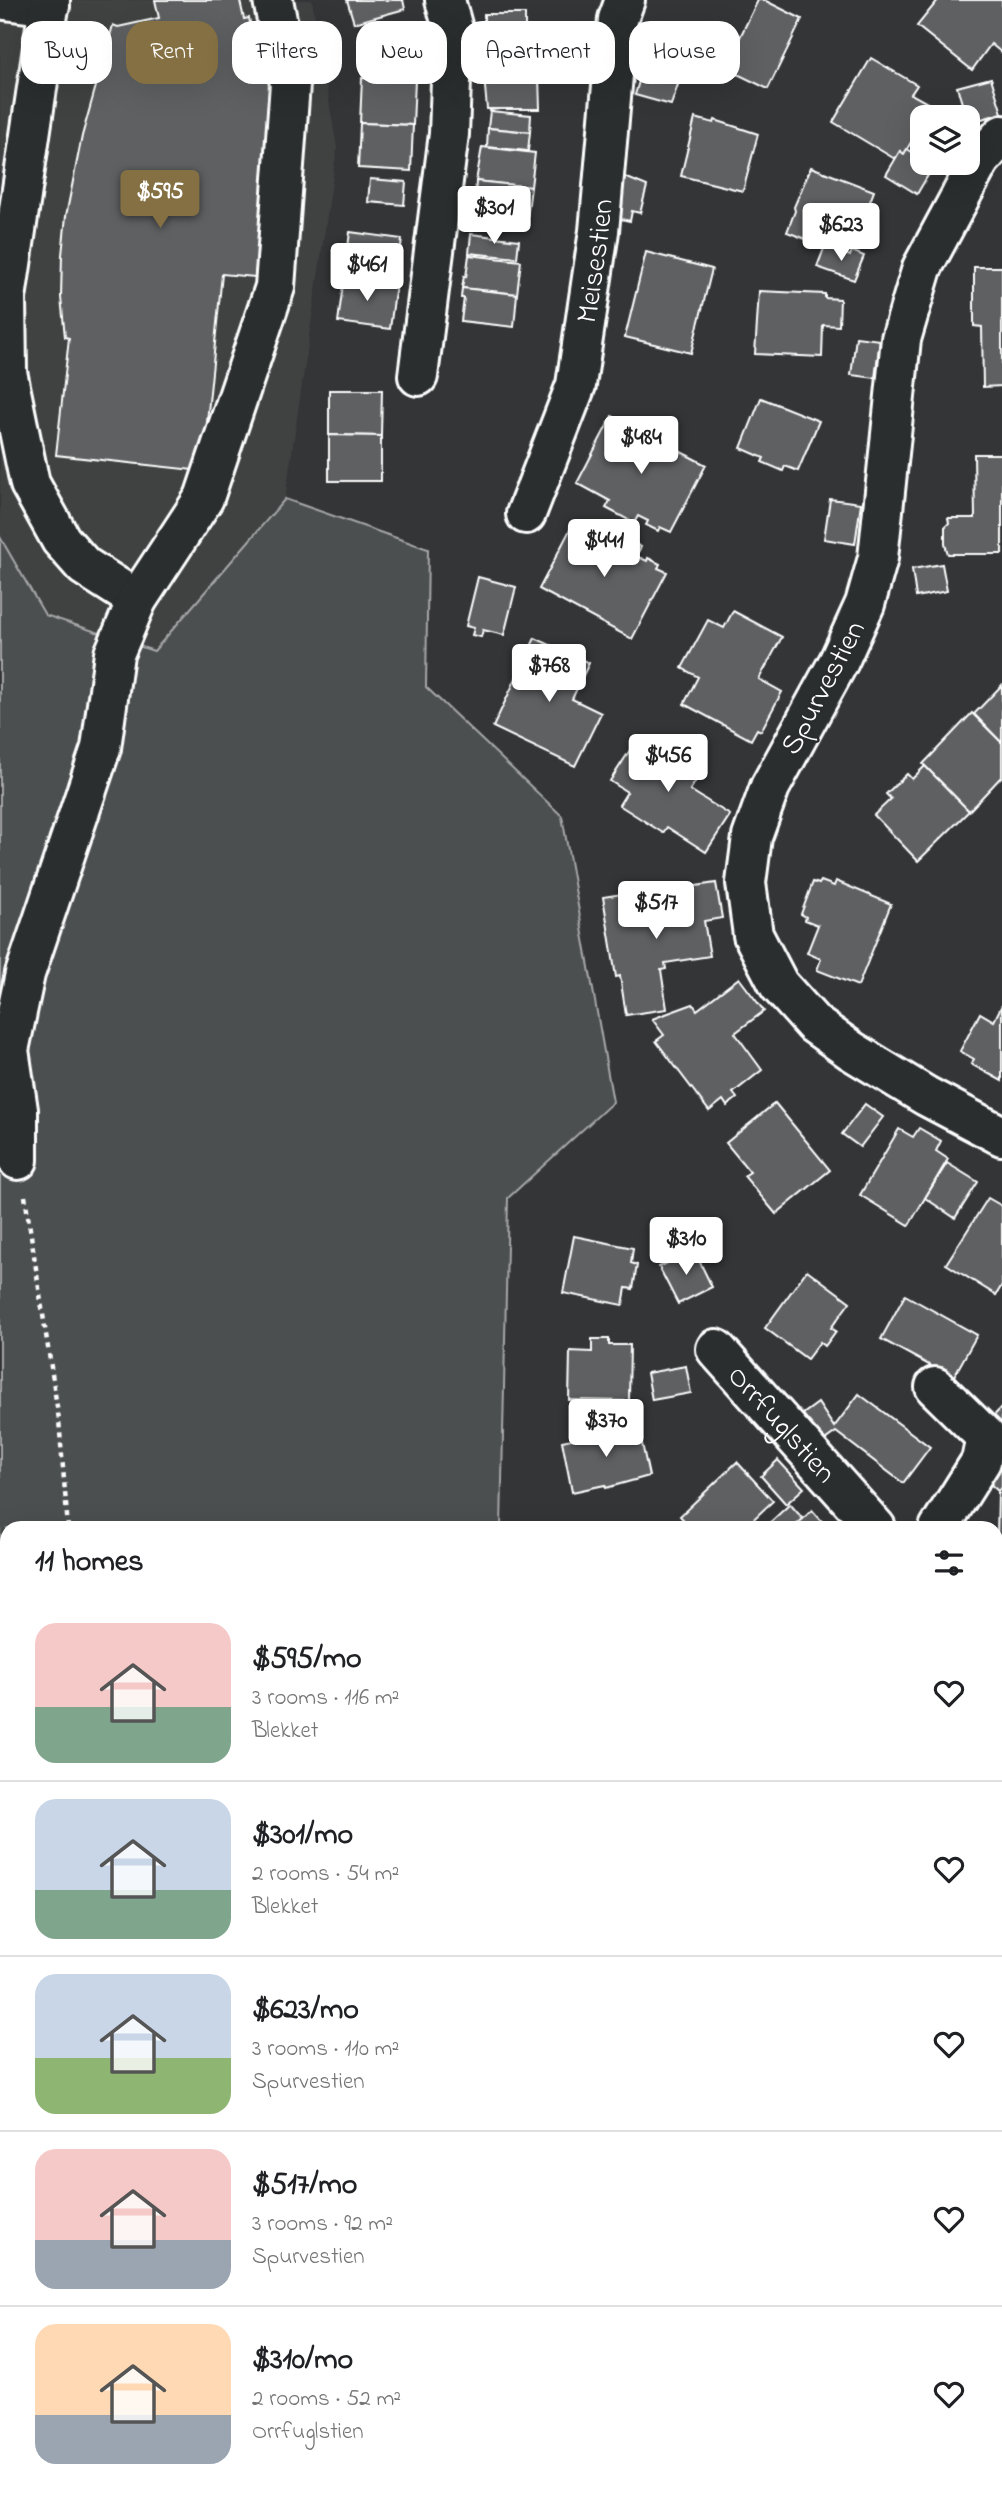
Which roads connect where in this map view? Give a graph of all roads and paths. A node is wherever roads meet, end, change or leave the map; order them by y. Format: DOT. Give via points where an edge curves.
graph roads {
  1 [pos="5,0"];
  2 [pos="273,0"];
  3 [pos="444,0"];
  4 [pos="625,0"];
  5 [pos="50,3"];
  6 [pos="1002,135"];
  7 [pos="418,376"];
  8 [pos="526,514"];
  9 [pos="137,600"];
  10 [pos="1002,1136"];
  11 [pos="18,1160"];
  12 [pos="716,1349"];
  13 [pos="935,1387"];
  14 [pos="67,1521"];
  15 [pos="870,1521"];
  16 [pos="943,1521"];
  1 -- 5 [label="street"];
  2 -- 9 [label="street" via="290,84 275,287 204,498"];
  3 -- 7 [label="street" via="453,29 449,134"];
  4 -- 8 [label="street, Meisestien" via="618,19 599,231 576,385"];
  5 -- 9 [label="street" via="6,298 7,372 30,484 61,540 84,566"];
  6 -- 10 [label="street, Spurvestien" via="980,160 922,268 901,339 878,558 865,604 770,787 752,837 746,883 753,935 779,985 814,1024 926,1096"];
  9 -- 11 [label="street" via="114,654 102,748 25,974 9,1050 18,1110"];
  11 -- 14 [label="path" via="59,1420"];
  12 -- 15 [label="street, Orrfuglstien"];
  13 -- 16 [label="street" via="986,1437 981,1461"];
}
